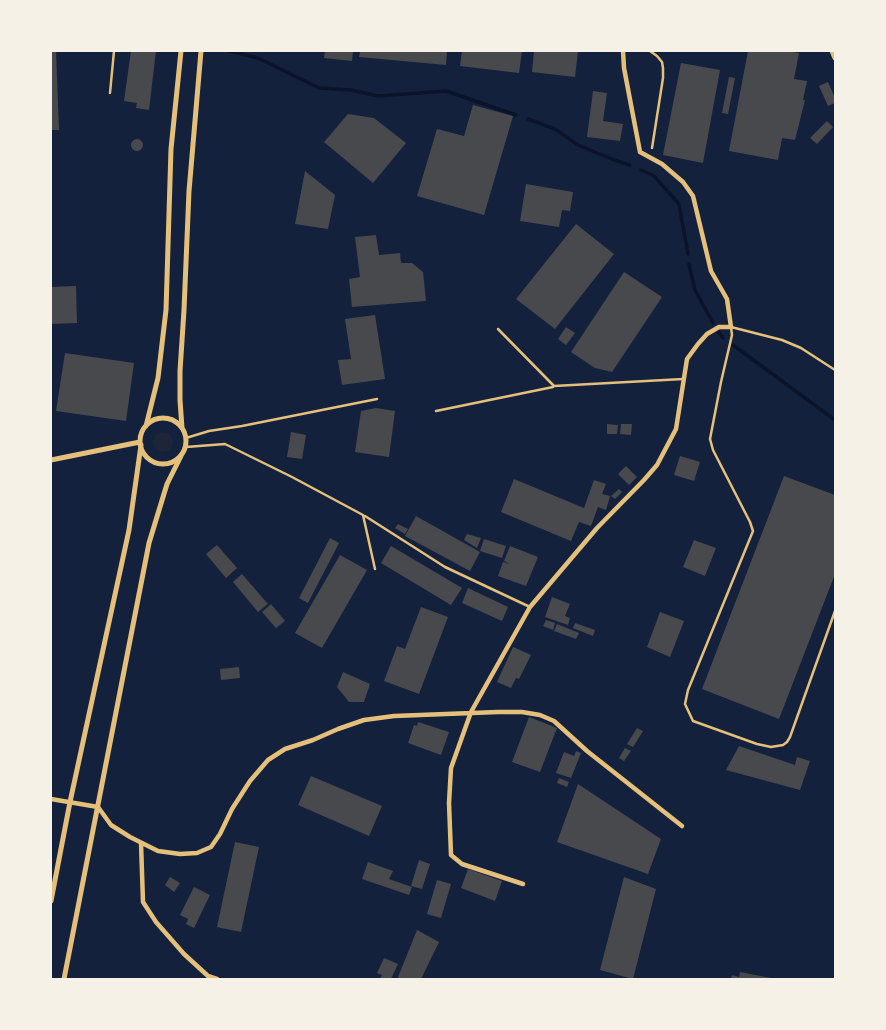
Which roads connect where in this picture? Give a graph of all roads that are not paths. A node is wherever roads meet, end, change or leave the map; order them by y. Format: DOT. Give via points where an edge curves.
graph roads {
  1 [pos="114,51"];
  2 [pos="181,51"];
  3 [pos="201,51"];
  4 [pos="623,51"];
  5 [pos="650,51"];
  6 [pos="832,51"];
  7 [pos="835,58"];
  8 [pos="110,93"];
  9 [pos="652,148"];
  10 [pos="731,327"];
  11 [pos="498,329"];
  12 [pos="835,370"];
  13 [pos="683,379"];
  14 [pos="554,386"];
  15 [pos="377,399"];
  16 [pos="436,411"];
  17 [pos="146,426"];
  18 [pos="182,428"];
  19 [pos="186,438"];
  20 [pos="140,444"];
  21 [pos="186,447"];
  22 [pos="181,456"];
  23 [pos="51,460"];
  24 [pos="363,515"];
  25 [pos="376,569"];
  26 [pos="530,607"];
  27 [pos="835,611"];
  28 [pos="471,712"];
  29 [pos="51,799"];
  30 [pos="70,802"];
  31 [pos="98,807"];
  32 [pos="682,826"];
  33 [pos="141,843"];
  34 [pos="523,884"];
  35 [pos="51,901"];
  36 [pos="64,979"];
  37 [pos="217,979"];
  1 -- 8 [label="lane"];
  2 -- 17 [label="street" via="171,149 166,310 160,366"];
  3 -- 18 [label="street" via="181,338"];
  4 -- 10 [label="street" via="640,152 662,164 694,196 711,271 727,299"];
  5 -- 9 [label="lane" via="662,62 663,78"];
  6 -- 7 [label="street"];
  10 -- 12 [label="lane" via="782,340"];
  10 -- 13 [label="street" via="707,334 688,359"];
  10 -- 27 [label="lane" via="710,439 752,531 688,690 685,704 693,721 757,744 771,747 787,742"];
  11 -- 14 [label="lane"];
  13 -- 14 [label="lane"];
  13 -- 26 [label="street" via="676,429 657,465"];
  14 -- 16 [label="lane"];
  15 -- 19 [label="lane"];
  17 -- 18 [label="street" via="164,418"];
  17 -- 20 [label="street"];
  18 -- 19 [label="street"];
  19 -- 21 [label="street"];
  20 -- 22 [label="street" via="148,458 161,464"];
  20 -- 23 [label="street"];
  20 -- 30 [label="street" via="129,530"];
  21 -- 22 [label="street"];
  21 -- 24 [label="lane" via="225,444"];
  22 -- 31 [label="street" via="149,543"];
  24 -- 25 [label="lane"];
  24 -- 26 [label="lane" via="445,567"];
  26 -- 28 [label="street"];
  28 -- 32 [label="street" via="522,712 554,721"];
  28 -- 33 [label="street" via="364,720 285,749 250,780 211,847 180,854"];
  28 -- 34 [label="street" via="451,768 451,855 462,864"];
  29 -- 30 [label="street"];
  30 -- 31 [label="street"];
  30 -- 35 [label="street"];
  31 -- 33 [label="street" via="111,825"];
  31 -- 36 [label="street"];
  33 -- 37 [label="street" via="143,902 184,954"];
}
